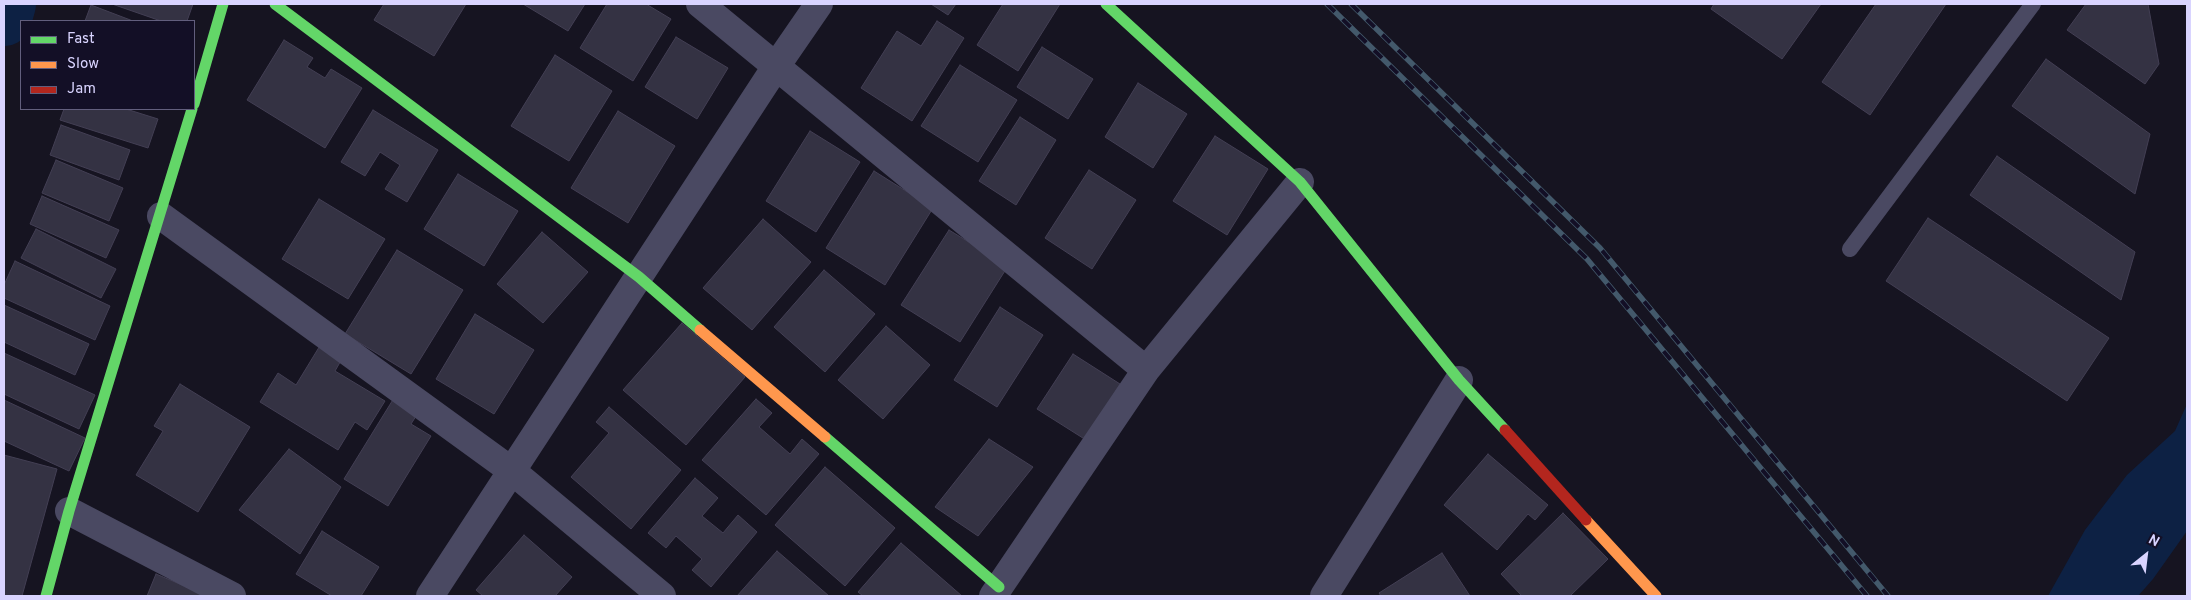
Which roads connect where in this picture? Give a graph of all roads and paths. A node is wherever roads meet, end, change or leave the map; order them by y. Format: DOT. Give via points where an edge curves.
graph roads {
  1 [pos="223,4"];
  2 [pos="275,4"];
  3 [pos="700,4"];
  4 [pos="819,4"];
  5 [pos="1106,4"];
  6 [pos="2033,4"];
  7 [pos="777,65"];
  8 [pos="195,101"];
  9 [pos="192,110"];
  10 [pos="1300,182"];
  11 [pos="161,216"];
  12 [pos="1850,249"];
  13 [pos="639,277"];
  14 [pos="1146,370"];
  15 [pos="1458,380"];
  16 [pos="512,471"];
  17 [pos="68,511"];
  18 [pos="996,592"];
  19 [pos="46,596"];
  20 [pos="232,596"];
  21 [pos="430,596"];
  22 [pos="662,596"];
  23 [pos="1324,596"];
  24 [pos="1656,596"];
  1 -- 8 [label="street"];
  2 -- 13 [label="street"];
  3 -- 7 [label="street"];
  4 -- 7 [label="street"];
  5 -- 10 [label="street"];
  6 -- 12 [label="lane"];
  7 -- 13 [label="street"];
  7 -- 14 [label="street"];
  9 -- 11 [label="street"];
  10 -- 14 [label="street"];
  10 -- 15 [label="street"];
  11 -- 16 [label="street"];
  11 -- 17 [label="street"];
  13 -- 16 [label="street"];
  13 -- 18 [label="street"];
  14 -- 18 [label="street"];
  15 -- 23 [label="street"];
  15 -- 24 [label="street"];
  16 -- 21 [label="street"];
  16 -- 22 [label="street"];
  17 -- 19 [label="street"];
  17 -- 20 [label="street"];
}
